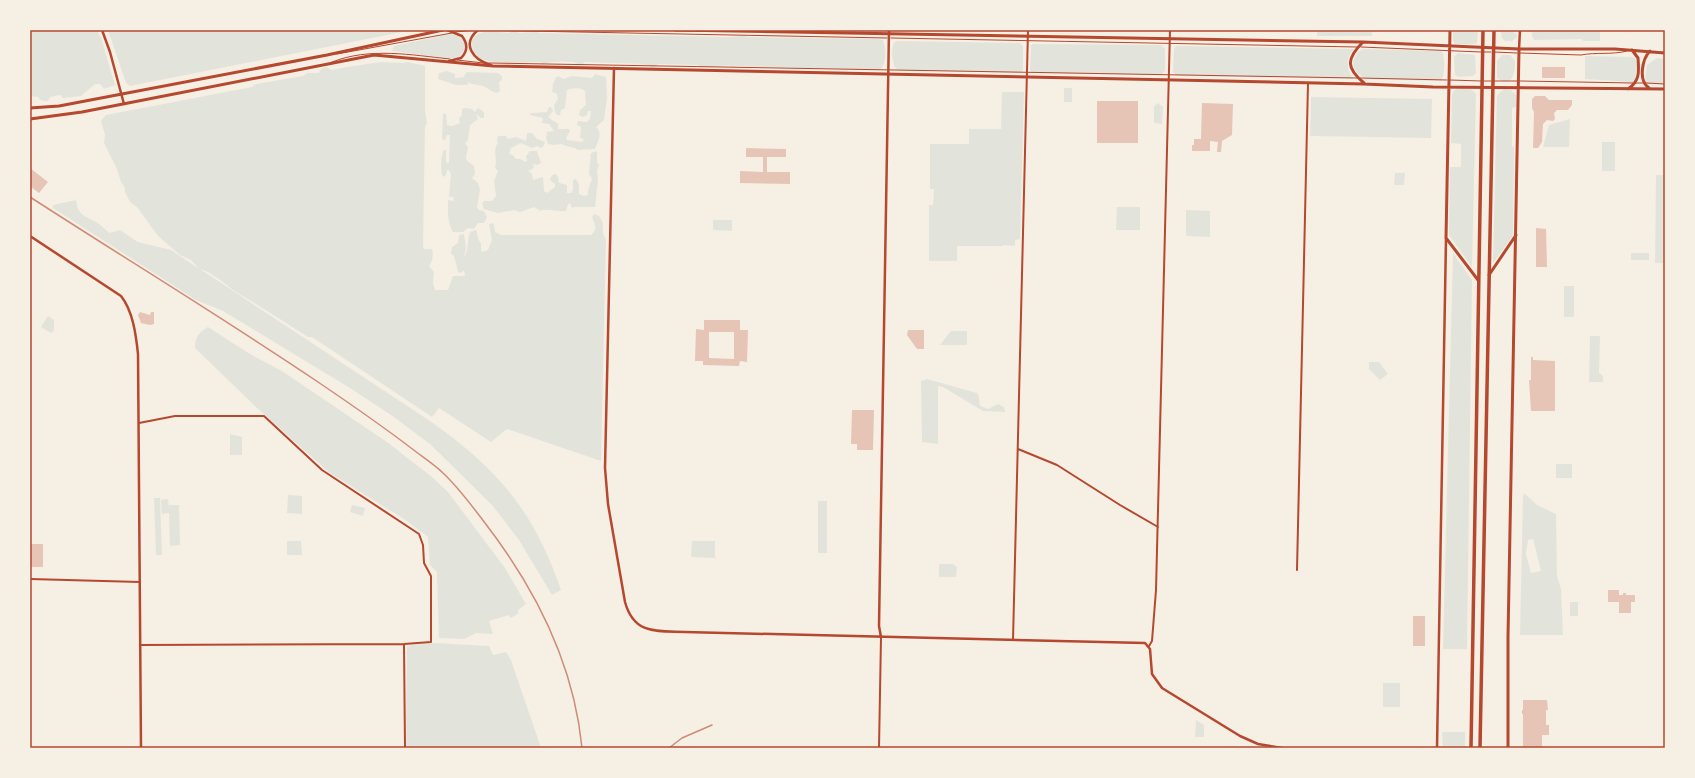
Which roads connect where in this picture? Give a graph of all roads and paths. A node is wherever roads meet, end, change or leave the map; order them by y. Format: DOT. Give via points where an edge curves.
graph roads {
  1 [pos="102,30"];
  2 [pos="443,30"];
  3 [pos="447,30"];
  4 [pos="478,30"];
  5 [pos="675,30"];
  6 [pos="1028,30"];
  7 [pos="1170,30"];
  8 [pos="1450,30"];
  9 [pos="1483,30"];
  10 [pos="1494,30"];
  11 [pos="1520,30"];
  12 [pos="455,32"];
  13 [pos="889,34"];
  14 [pos="1027,38"];
  15 [pos="1170,41"];
  16 [pos="1363,42"];
  17 [pos="1450,46"];
  18 [pos="1358,47"];
  19 [pos="1483,50"];
  20 [pos="1494,50"];
  21 [pos="1631,50"];
  22 [pos="1450,51"];
  23 [pos="1519,51"];
  24 [pos="1650,51"];
  25 [pos="1665,53"];
  26 [pos="327,54"];
  27 [pos="455,60"];
  28 [pos="447,62"];
  29 [pos="330,63"];
  30 [pos="483,63"];
  31 [pos="493,66"];
  32 [pos="614,68"];
  33 [pos="888,69"];
  34 [pos="1027,73"];
  35 [pos="888,74"];
  36 [pos="1169,75"];
  37 [pos="1027,77"];
  38 [pos="1358,78"];
  39 [pos="1169,80"];
  40 [pos="1449,80"];
  41 [pos="1482,81"];
  42 [pos="1494,81"];
  43 [pos="1519,81"];
  44 [pos="1308,83"];
  45 [pos="1636,83"];
  46 [pos="1643,83"];
  47 [pos="1364,84"];
  48 [pos="1665,84"];
  49 [pos="1449,86"];
  50 [pos="1481,87"];
  51 [pos="1493,87"];
  52 [pos="1519,88"];
  53 [pos="1628,89"];
  54 [pos="1650,89"];
  55 [pos="1665,89"];
  56 [pos="122,94"];
  57 [pos="124,104"];
  58 [pos="30,108"];
  59 [pos="30,119"];
  60 [pos="1516,234"];
  61 [pos="30,236"];
  62 [pos="1446,238"];
  63 [pos="1489,275"];
  64 [pos="1478,280"];
  65 [pos="139,424"];
  66 [pos="1018,449"];
  67 [pos="1158,527"];
  68 [pos="1297,570"];
  69 [pos="30,579"];
  70 [pos="140,582"];
  71 [pos="880,637"];
  72 [pos="1013,640"];
  73 [pos="404,644"];
  74 [pos="141,645"];
  75 [pos="1149,646"];
  76 [pos="1665,741"];
  77 [pos="1436,747"];
  78 [pos="141,748"];
  79 [pos="405,748"];
  80 [pos="878,748"];
  81 [pos="1282,748"];
  82 [pos="1471,748"];
  83 [pos="1480,748"];
  84 [pos="1508,748"];
  85 [pos="1665,748"];
  1 -- 56 [label="street"];
  2 -- 26 [label="main road"];
  3 -- 12 [label="street"];
  4 -- 12 [label="lane"];
  4 -- 13 [label="lane"];
  4 -- 30 [label="street" via="471,37 470,47 475,57"];
  5 -- 13 [label="main road"];
  6 -- 14 [label="street"];
  7 -- 15 [label="street"];
  8 -- 17 [label="main road"];
  9 -- 19 [label="main road"];
  10 -- 20 [label="main road"];
  11 -- 23 [label="street"];
  12 -- 26 [label="lane" via="340,54"];
  12 -- 27 [label="street" via="465,40 467,50 461,58"];
  13 -- 14 [label="main road"];
  13 -- 33 [label="street"];
  14 -- 15 [label="main road"];
  14 -- 34 [label="street"];
  15 -- 16 [label="main road"];
  15 -- 18 [label="lane"];
  15 -- 36 [label="street"];
  16 -- 17 [label="main road"];
  16 -- 18 [label="main road"];
  17 -- 19 [label="main road"];
  17 -- 22 [label="main road"];
  18 -- 22 [label="lane"];
  18 -- 38 [label="main road" via="1350,65 1353,74"];
  19 -- 20 [label="main road"];
  19 -- 22 [label="lane"];
  19 -- 41 [label="main road"];
  20 -- 23 [label="main road"];
  20 -- 42 [label="main road"];
  21 -- 23 [label="main road" via="1580,48"];
  21 -- 23 [label="lane" via="1581,55"];
  21 -- 24 [label="main road"];
  21 -- 45 [label="main road" via="1638,58"];
  22 -- 40 [label="main road"];
  23 -- 43 [label="main road"];
  24 -- 25 [label="main road"];
  24 -- 46 [label="main road" via="1644,62"];
  26 -- 56 [label="main road"];
  27 -- 28 [label="street"];
  27 -- 29 [label="lane" via="382,52 341,58"];
  27 -- 30 [label="lane"];
  28 -- 29 [label="main road" via="374,55"];
  28 -- 31 [label="main road"];
  29 -- 57 [label="main road"];
  30 -- 31 [label="street"];
  30 -- 33 [label="lane"];
  31 -- 32 [label="main road"];
  32 -- 35 [label="main road"];
  32 -- 71 [label="street" via="605,468 609,509 627,610 634,622 644,628 660,631"];
  33 -- 34 [label="lane"];
  33 -- 35 [label="street"];
  34 -- 36 [label="lane"];
  34 -- 37 [label="street"];
  35 -- 37 [label="main road"];
  35 -- 71 [label="street"];
  36 -- 38 [label="lane"];
  36 -- 39 [label="street"];
  37 -- 39 [label="main road"];
  37 -- 66 [label="street"];
  38 -- 40 [label="lane"];
  38 -- 47 [label="main road"];
  39 -- 44 [label="main road"];
  39 -- 67 [label="street"];
  40 -- 41 [label="lane"];
  40 -- 49 [label="main road"];
  41 -- 42 [label="lane"];
  41 -- 50 [label="main road"];
  42 -- 43 [label="lane"];
  42 -- 51 [label="main road"];
  43 -- 45 [label="lane"];
  43 -- 52 [label="main road"];
  44 -- 47 [label="main road"];
  44 -- 68 [label="street"];
  45 -- 46 [label="lane"];
  45 -- 53 [label="main road"];
  46 -- 48 [label="lane"];
  46 -- 54 [label="main road"];
  47 -- 49 [label="main road"];
  49 -- 50 [label="main road"];
  49 -- 62 [label="main road"];
  50 -- 51 [label="main road"];
  50 -- 64 [label="main road"];
  51 -- 52 [label="main road"];
  51 -- 63 [label="main road"];
  52 -- 53 [label="main road"];
  52 -- 60 [label="main road"];
  53 -- 54 [label="main road"];
  54 -- 55 [label="main road"];
  56 -- 57 [label="street"];
  56 -- 58 [label="main road" via="59,106"];
  57 -- 59 [label="main road"];
  60 -- 63 [label="main road"];
  60 -- 84 [label="main road"];
  61 -- 65 [label="street" via="105,284 124,300 137,347"];
  62 -- 64 [label="main road"];
  62 -- 77 [label="street"];
  63 -- 83 [label="main road"];
  64 -- 82 [label="main road"];
  65 -- 70 [label="street"];
  65 -- 73 [label="street" via="175,416 264,416 322,470 416,532 422,538 424,563 431,576 432,642"];
  66 -- 67 [label="street" via="1057,465"];
  66 -- 72 [label="street"];
  67 -- 75 [label="street" via="1156,590 1152,641"];
  69 -- 70 [label="street"];
  70 -- 74 [label="street"];
  71 -- 72 [label="street"];
  71 -- 80 [label="street"];
  72 -- 75 [label="street" via="1139,643"];
  73 -- 74 [label="street"];
  73 -- 79 [label="street"];
  74 -- 78 [label="street"];
  75 -- 81 [label="street" via="1152,674 1162,688 1240,736 1258,744"];
  76 -- 85 [label="street"];
}
